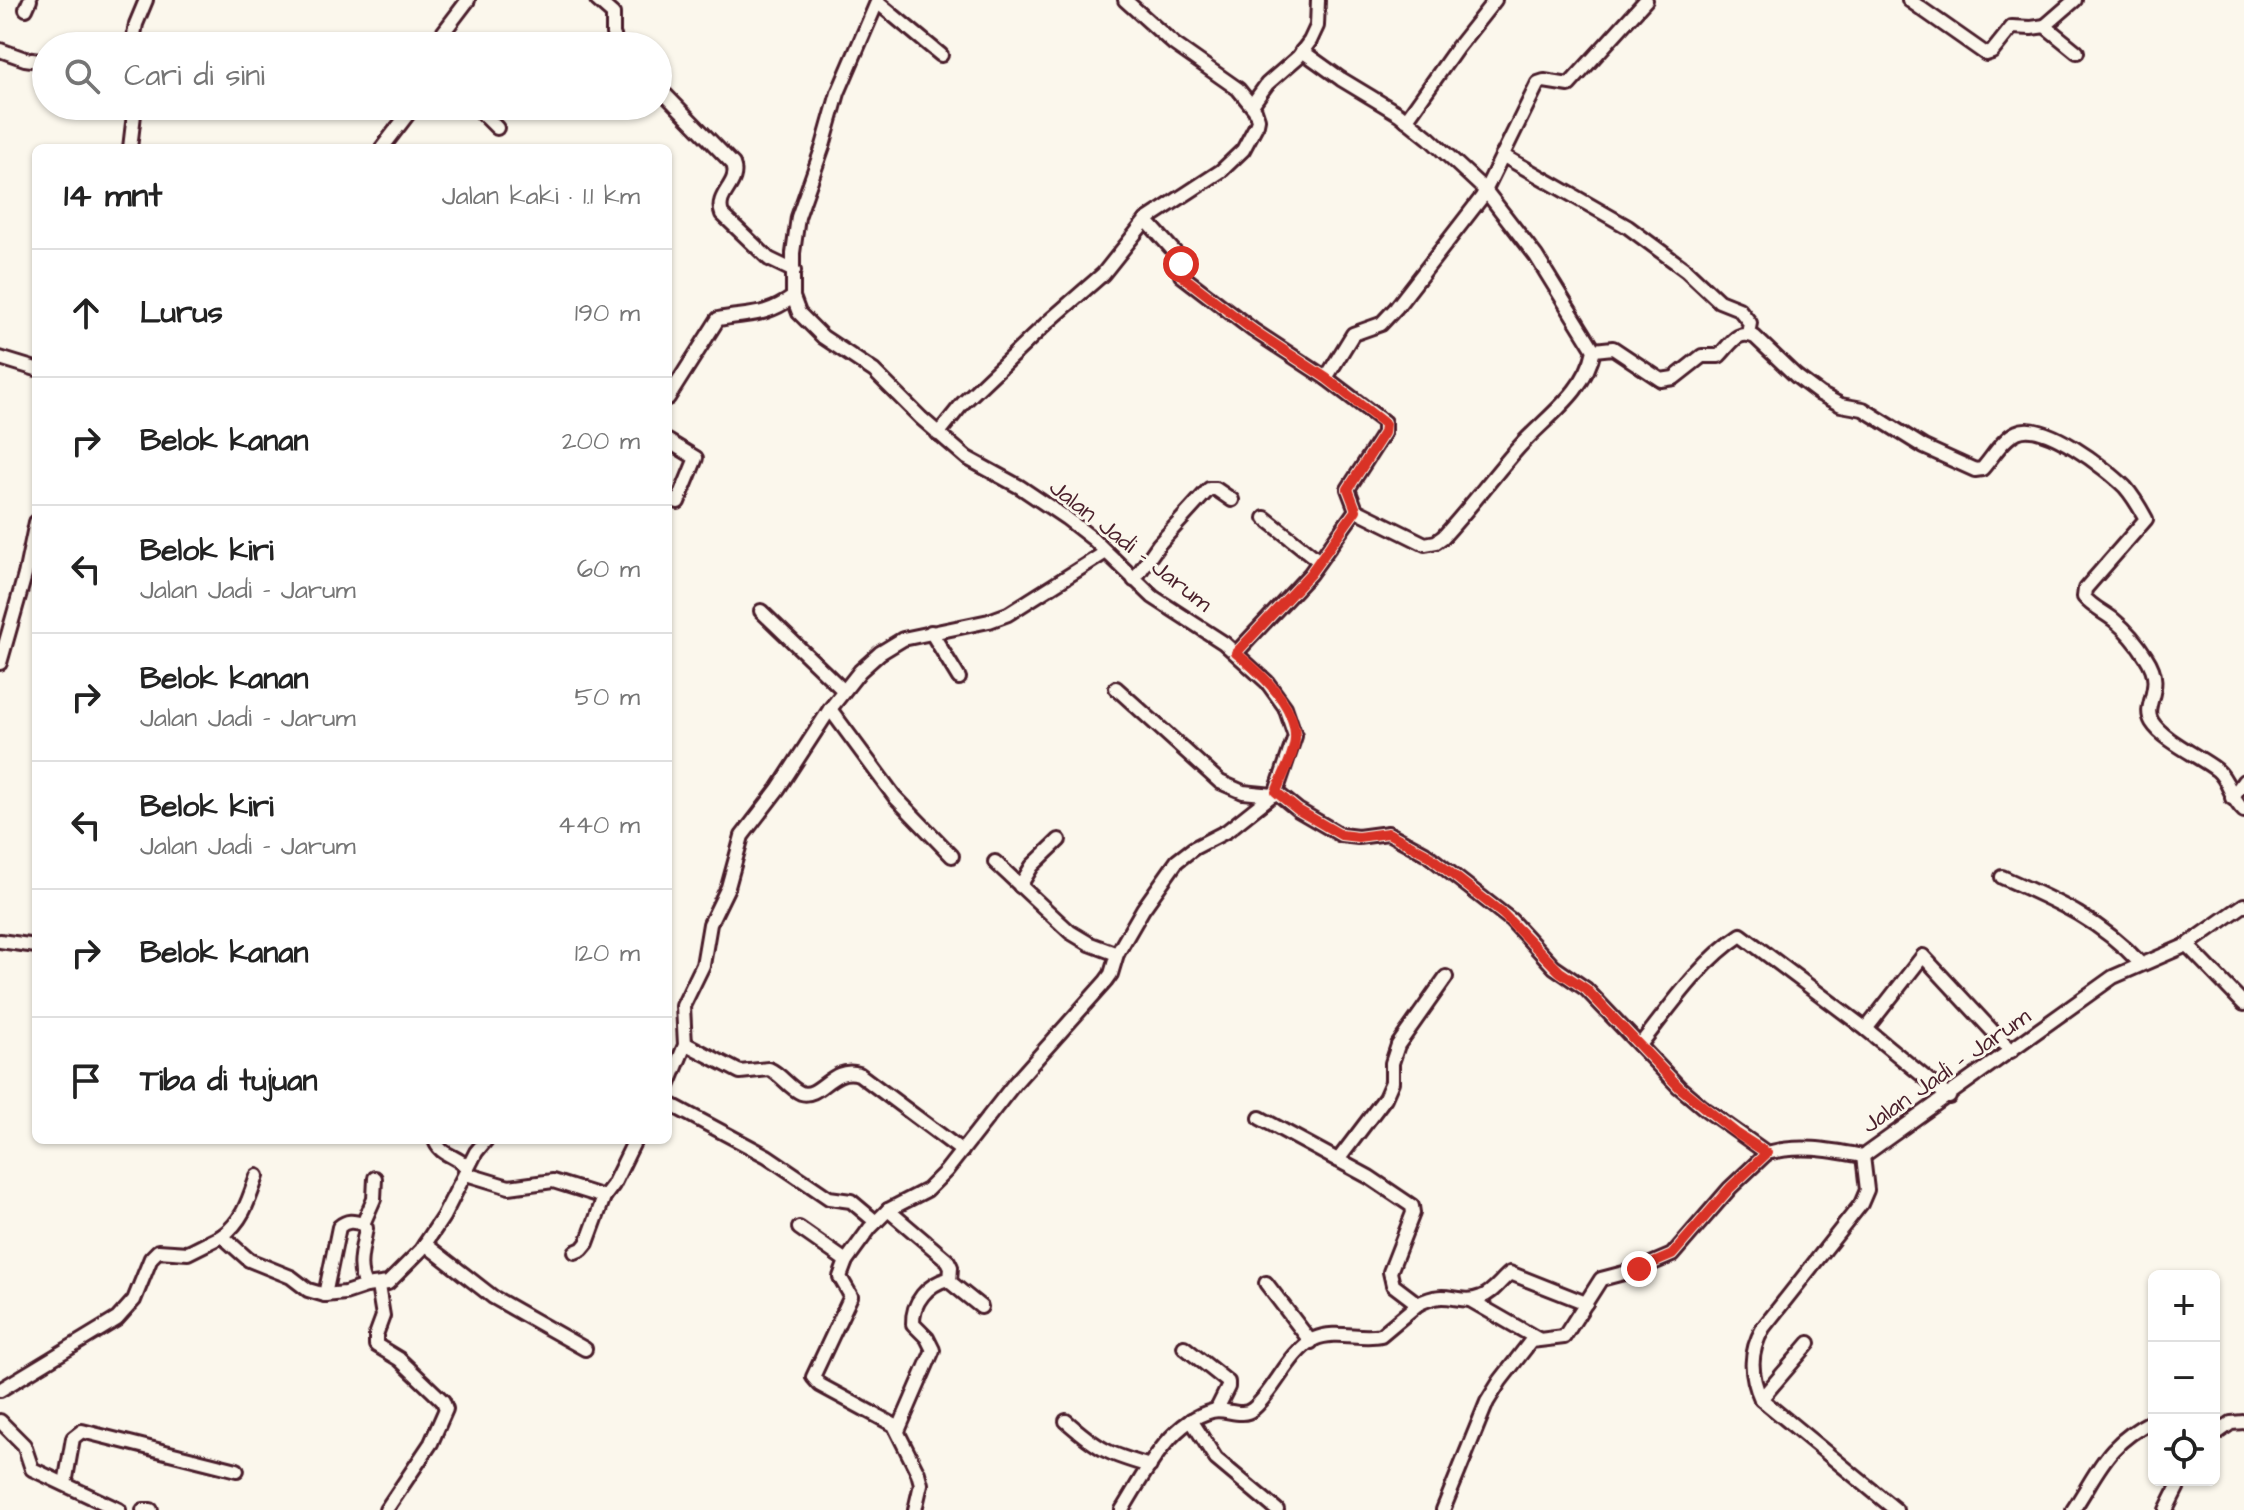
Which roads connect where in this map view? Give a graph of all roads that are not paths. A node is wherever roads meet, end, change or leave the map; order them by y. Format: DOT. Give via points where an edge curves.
graph roads {
  1 [pos="146,0"];
  2 [pos="597,0"];
  3 [pos="1125,0"];
  4 [pos="1318,0"];
  5 [pos="1495,0"];
  6 [pos="1646,0"];
  7 [pos="1909,0"];
  8 [pos="2075,0"];
  9 [pos="465,1"];
  10 [pos="878,1"];
  11 [pos="2045,26"];
  12 [pos="135,32"];
  13 [pos="443,32"];
  14 [pos="613,32"];
  15 [pos="0,50"];
  16 [pos="1302,51"];
  17 [pos="2077,52"];
  18 [pos="941,55"];
  19 [pos="32,60"];
  20 [pos="672,101"];
  21 [pos="1252,105"];
  22 [pos="133,120"];
  23 [pos="403,120"];
  24 [pos="489,120"];
  25 [pos="1406,120"];
  26 [pos="497,128"];
  27 [pos="130,144"];
  28 [pos="385,144"];
  29 [pos="1502,155"];
  30 [pos="1485,190"];
  31 [pos="1146,220"];
  32 [pos="794,271"];
  33 [pos="793,297"];
  34 [pos="1748,334"];
  35 [pos="1594,350"];
  36 [pos="0,358"];
  37 [pos="32,368"];
  38 [pos="1326,378"];
  39 [pos="672,392"];
  40 [pos="938,434"];
  41 [pos="672,443"];
  42 [pos="1232,500"];
  43 [pos="678,502"];
  44 [pos="1356,510"];
  45 [pos="1265,518"];
  46 [pos="1106,552"];
  47 [pos="1319,561"];
  48 [pos="31,577"];
  49 [pos="1134,580"];
  50 [pos="761,611"];
  51 [pos="931,632"];
  52 [pos="1236,653"];
  53 [pos="0,663"];
  54 [pos="959,678"];
  55 [pos="1116,688"];
  56 [pos="844,691"];
  57 [pos="830,709"];
  58 [pos="2244,781"];
  59 [pos="1275,794"];
  60 [pos="2232,798"];
  61 [pos="2244,811"];
  62 [pos="1059,840"];
  63 [pos="952,856"];
  64 [pos="995,862"];
  65 [pos="2002,877"];
  66 [pos="1020,886"];
  67 [pos="2244,905"];
  68 [pos="0,941"];
  69 [pos="32,945"];
  70 [pos="2187,945"];
  71 [pos="1117,954"];
  72 [pos="2140,963"];
  73 [pos="1446,977"];
  74 [pos="2244,1004"];
  75 [pos="1866,1029"];
  76 [pos="686,1044"];
  77 [pos="1640,1045"];
  78 [pos="2011,1051"];
  79 [pos="672,1077"];
  80 [pos="1949,1097"];
  81 [pos="672,1105"];
  82 [pos="1260,1118"];
  83 [pos="436,1144"];
  84 [pos="483,1144"];
  85 [pos="633,1144"];
  86 [pos="962,1151"];
  87 [pos="1767,1153"];
  88 [pos="1863,1156"];
  89 [pos="1338,1160"];
  90 [pos="467,1172"];
  91 [pos="257,1176"];
  92 [pos="375,1178"];
  93 [pos="604,1197"];
  94 [pos="888,1210"];
  95 [pos="876,1222"];
  96 [pos="363,1224"];
  97 [pos="799,1228"];
  98 [pos="222,1236"];
  99 [pos="425,1244"];
  100 [pos="575,1252"];
  101 [pos="846,1261"];
  102 [pos="948,1279"];
  103 [pos="1266,1283"];
  104 [pos="372,1286"];
  105 [pos="325,1295"];
  106 [pos="1470,1300"];
  107 [pos="1586,1303"];
  108 [pos="1418,1304"];
  109 [pos="981,1307"];
  110 [pos="1538,1339"];
  111 [pos="1311,1342"];
  112 [pos="1809,1343"];
  113 [pos="1184,1347"];
  114 [pos="585,1349"];
  115 [pos="0,1390"];
  116 [pos="1761,1399"];
  117 [pos="1217,1409"];
  118 [pos="1191,1420"];
  119 [pos="0,1421"];
  120 [pos="1066,1421"];
  121 [pos="2244,1422"];
  122 [pos="2148,1423"];
  123 [pos="898,1431"];
  124 [pos="2220,1431"];
  125 [pos="1150,1466"];
  126 [pos="237,1470"];
  127 [pos="65,1484"];
  128 [pos="2178,1486"];
  129 [pos="119,1510"];
  130 [pos="143,1510"];
  131 [pos="151,1510"];
  132 [pos="386,1510"];
  133 [pos="915,1510"];
  134 [pos="1122,1510"];
  135 [pos="1277,1510"];
  136 [pos="1443,1510"];
  137 [pos="1896,1510"];
  138 [pos="2073,1510"];
  139 [pos="2166,1510"];
  1 -- 12 [label="street"];
  2 -- 14 [label="street" via="613,14"];
  3 -- 21 [label="street"];
  4 -- 16 [label="street" via="1317,26"];
  5 -- 25 [label="street"];
  6 -- 29 [label="street" via="1569,85 1538,83"];
  7 -- 11 [label="street" via="1986,54 2014,26"];
  8 -- 11 [label="street"];
  9 -- 13 [label="street"];
  10 -- 18 [label="street"];
  10 -- 32 [label="street" via="838,93 798,217"];
  11 -- 17 [label="street"];
  15 -- 19 [label="street"];
  16 -- 21 [label="street"];
  16 -- 25 [label="street"];
  20 -- 32 [label="street" via="733,164 735,177 721,202 722,214 769,259"];
  21 -- 31 [label="street" via="1258,119 1243,150"];
  22 -- 27 [label="street"];
  23 -- 28 [label="street"];
  24 -- 26 [label="street"];
  25 -- 30 [label="street"];
  29 -- 30 [label="street"];
  29 -- 34 [label="street" via="1601,210 1675,261 1719,301 1739,309 1750,323"];
  30 -- 35 [label="street" via="1536,256"];
  30 -- 38 [label="street" via="1410,292 1381,324 1353,334"];
  31 -- 38 [label="street" via="1180,258 1181,275"];
  31 -- 40 [label="street" via="1103,274 963,403"];
  32 -- 33 [label="street"];
  33 -- 39 [label="street" via="765,313 718,319"];
  33 -- 40 [label="street, Jalan Jadi - Jarum" via="805,322 874,371"];
  34 -- 35 [label="street" via="1737,337 1719,356 1699,357 1666,380 1613,348"];
  34 -- 60 [label="street" via="1834,402 1863,409 1924,447 1975,470 1984,467 2012,434 2026,429 2081,452 2128,490 2146,519 2085,589 2084,597 2124,629 2152,668 2152,722 2218,771"];
  35 -- 44 [label="street" via="1560,408 1436,542 1417,541"];
  36 -- 37 [label="street"];
  38 -- 44 [label="street" via="1385,424 1348,489"];
  40 -- 46 [label="street, Jalan Jadi - Jarum" via="981,468 1066,518"];
  41 -- 43 [label="street" via="696,458"];
  42 -- 49 [label="street" via="1209,489"];
  44 -- 47 [label="street"];
  45 -- 47 [label="street"];
  46 -- 49 [label="street, Jalan Jadi - Jarum"];
  46 -- 51 [label="street" via="1008,614"];
  47 -- 52 [label="street"];
  48 -- 53 [label="street"];
  49 -- 52 [label="street, Jalan Jadi - Jarum"];
  50 -- 56 [label="street"];
  51 -- 54 [label="street"];
  51 -- 56 [label="street" via="903,639 880,653"];
  52 -- 59 [label="street, Jalan Jadi - Jarum" via="1267,682 1292,723 1294,745"];
  55 -- 59 [label="street" via="1220,782 1243,792"];
  56 -- 57 [label="street"];
  57 -- 63 [label="street" via="895,797"];
  57 -- 76 [label="street" via="738,845 728,887 710,924 703,965 683,1006"];
  58 -- 60 [label="street"];
  59 -- 71 [label="street" via="1177,861"];
  59 -- 77 [label="street" via="1341,835 1388,833 1425,853 1511,920"];
  60 -- 61 [label="street"];
  62 -- 66 [label="street"];
  64 -- 66 [label="street"];
  65 -- 72 [label="street" via="2087,917"];
  66 -- 71 [label="street" via="1070,932"];
  67 -- 70 [label="street, Jalan Jadi - Jarum"];
  68 -- 69 [label="street"];
  70 -- 72 [label="street, Jalan Jadi - Jarum"];
  70 -- 74 [label="street"];
  71 -- 86 [label="street" via="1109,977"];
  72 -- 78 [label="street, Jalan Jadi - Jarum"];
  73 -- 89 [label="street" via="1398,1045 1385,1098"];
  75 -- 77 [label="street" via="1741,935 1683,989"];
  75 -- 78 [label="street" via="1923,956"];
  75 -- 80 [label="street"];
  76 -- 79 [label="street"];
  76 -- 86 [label="street" via="740,1072 769,1069 802,1093 848,1070 859,1074"];
  77 -- 87 [label="street" via="1679,1087"];
  78 -- 80 [label="street, Jalan Jadi - Jarum"];
  80 -- 88 [label="street, Jalan Jadi - Jarum"];
  81 -- 95 [label="street" via="767,1156 829,1198 851,1201"];
  82 -- 89 [label="street"];
  83 -- 90 [label="street"];
  84 -- 90 [label="street"];
  85 -- 93 [label="street"];
  86 -- 94 [label="street" via="927,1190"];
  87 -- 88 [label="street, Jalan Jadi - Jarum" via="1809,1147"];
  87 -- 107 [label="street" via="1672,1255 1601,1279"];
  88 -- 116 [label="street" via="1867,1190 1861,1204 1754,1344 1754,1383"];
  89 -- 108 [label="street" via="1412,1206 1390,1272 1393,1285"];
  90 -- 93 [label="street" via="509,1187 553,1181"];
  90 -- 99 [label="street"];
  91 -- 98 [label="street" via="245,1209"];
  92 -- 96 [label="street" via="374,1199"];
  93 -- 100 [label="street" via="587,1243"];
  94 -- 95 [label="street"];
  94 -- 102 [label="street" via="948,1261"];
  95 -- 101 [label="street"];
  96 -- 104 [label="street" via="359,1271"];
  96 -- 105 [label="street" via="348,1221 339,1227"];
  97 -- 101 [label="street"];
  98 -- 105 [label="street" via="249,1260"];
  98 -- 115 [label="street" via="188,1253 155,1252 134,1300 117,1319"];
  99 -- 104 [label="street" via="397,1277"];
  99 -- 114 [label="street" via="493,1297"];
  101 -- 123 [label="street" via="840,1277 851,1296 814,1379"];
  102 -- 109 [label="street"];
  102 -- 123 [label="street" via="934,1283 913,1310 913,1324 933,1350"];
  103 -- 111 [label="street"];
  104 -- 105 [label="street"];
  104 -- 132 [label="street" via="383,1316 376,1345 399,1359 446,1409 431,1443"];
  106 -- 107 [label="street" via="1490,1293 1510,1273"];
  106 -- 108 [label="street" via="1437,1296"];
  106 -- 110 [label="street"];
  107 -- 110 [label="street" via="1564,1337"];
  108 -- 111 [label="street" via="1381,1335 1332,1335"];
  110 -- 136 [label="street" via="1487,1402"];
  111 -- 117 [label="street" via="1255,1409"];
  112 -- 116 [label="street"];
  113 -- 117 [label="street" via="1228,1382"];
  116 -- 137 [label="street"];
  117 -- 118 [label="street"];
  118 -- 125 [label="street"];
  118 -- 135 [label="street" via="1216,1459"];
  119 -- 127 [label="street" via="24,1445 32,1469"];
  120 -- 125 [label="street" via="1095,1447"];
  121 -- 124 [label="street"];
  122 -- 138 [label="street" via="2101,1462"];
  123 -- 133 [label="street" via="921,1484"];
  125 -- 134 [label="street"];
  126 -- 127 [label="street" via="82,1431 73,1438"];
  127 -- 129 [label="street"];
  128 -- 139 [label="street"];
  130 -- 131 [label="street"];
}
